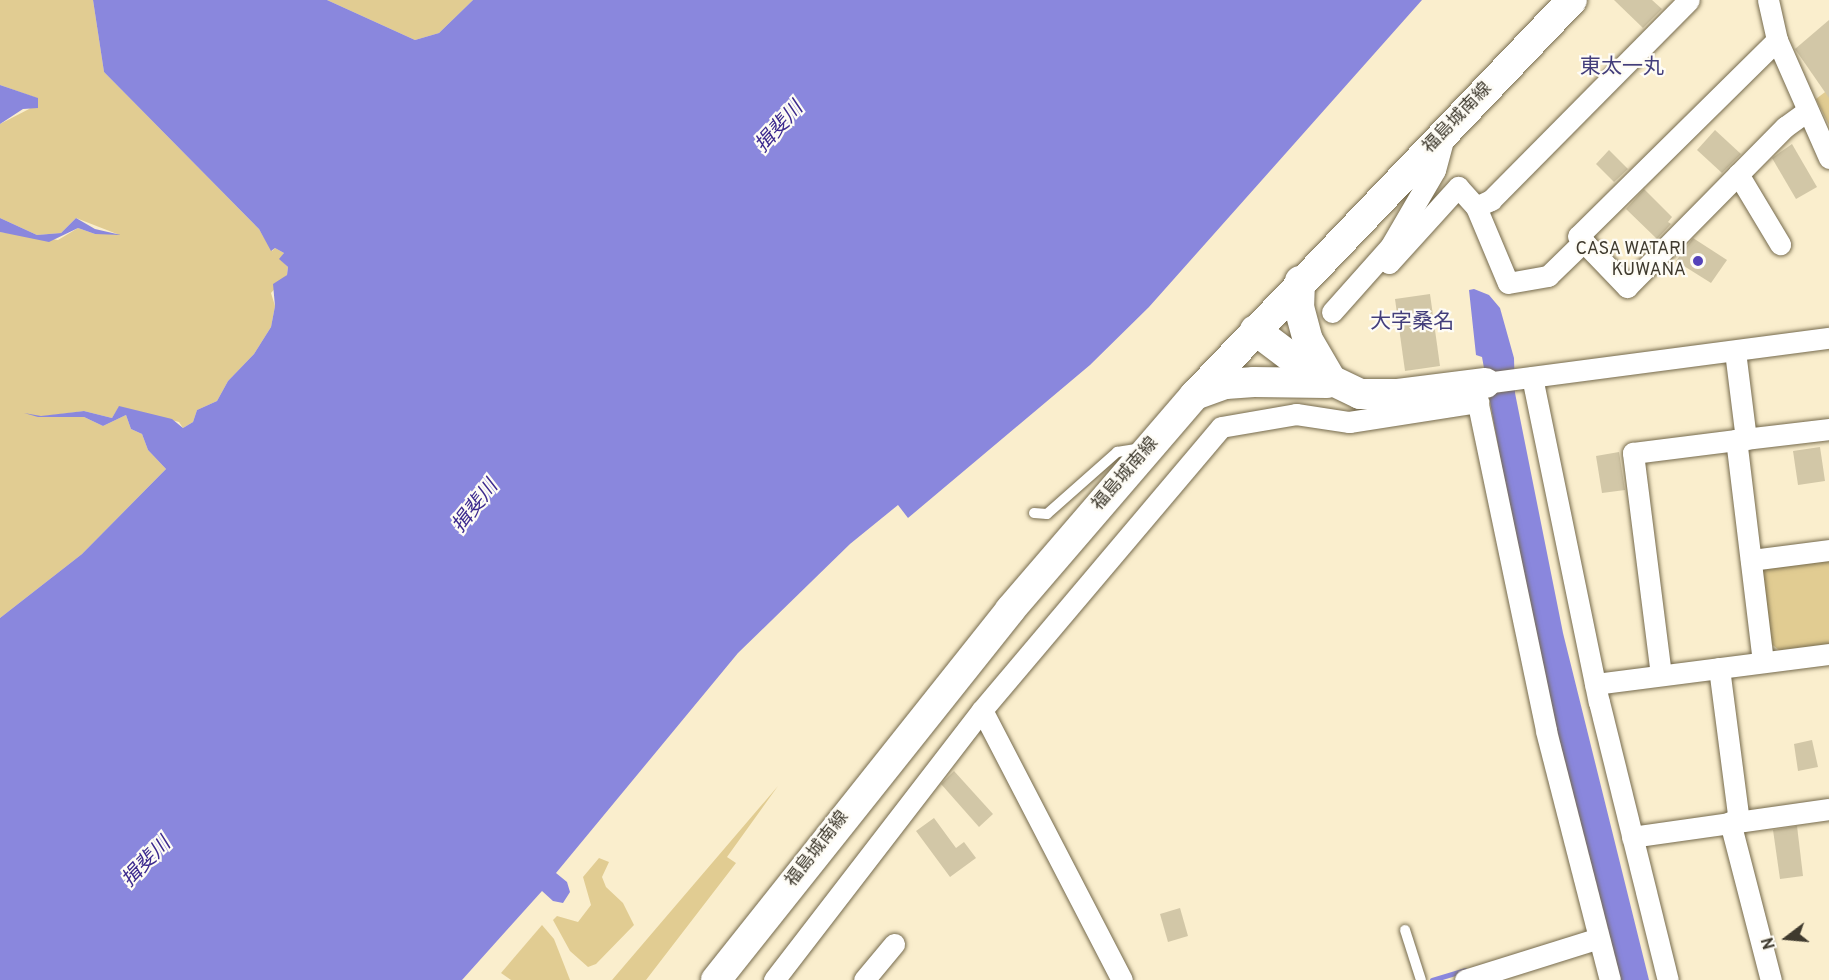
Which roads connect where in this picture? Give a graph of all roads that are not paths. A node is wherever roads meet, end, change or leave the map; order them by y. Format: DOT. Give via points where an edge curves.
graph roads {
  1 [pos="1572,0"];
  2 [pos="1689,0"];
  3 [pos="1768,0"];
  4 [pos="1777,40"];
  5 [pos="1806,112"];
  6 [pos="1445,132"];
  7 [pos="1829,158"];
  8 [pos="1738,174"];
  9 [pos="1476,207"];
  10 [pos="1584,241"];
  11 [pos="1780,244"];
  12 [pos="1382,257"];
  13 [pos="1300,281"];
  14 [pos="1332,312"];
  15 [pos="1255,330"];
  16 [pos="1829,338"];
  17 [pos="1735,351"];
  18 [pos="1532,377"];
  19 [pos="1334,383"];
  20 [pos="1479,390"];
  21 [pos="1195,395"];
  22 [pos="1829,429"];
  23 [pos="1741,440"];
  24 [pos="1150,447"];
  25 [pos="1034,513"];
  26 [pos="1829,550"];
  27 [pos="1751,560"];
  28 [pos="1829,654"];
  29 [pos="1763,662"];
  30 [pos="1719,668"];
  31 [pos="1661,675"];
  32 [pos="1595,684"];
  33 [pos="982,710"];
  34 [pos="1829,809"];
  35 [pos="1735,822"];
  36 [pos="1632,837"];
  37 [pos="1406,930"];
  38 [pos="1599,938"];
  39 [pos="894,944"];
  40 [pos="716,980"];
  41 [pos="774,980"];
  42 [pos="864,980"];
  43 [pos="1122,980"];
  44 [pos="1420,980"];
  45 [pos="1465,980"];
  46 [pos="1610,980"];
  47 [pos="1668,980"];
  48 [pos="1771,980"];
  1 -- 6 [label="main road, 福島城南線"];
  2 -- 9 [label="street" via="1491,200"];
  3 -- 4 [label="street"];
  4 -- 5 [label="street"];
  4 -- 10 [label="street" via="1578,236"];
  5 -- 7 [label="street"];
  5 -- 8 [label="street" via="1785,127"];
  6 -- 12 [label="street" via="1435,170"];
  6 -- 13 [label="main road, 福島城南線"];
  8 -- 10 [label="street" via="1627,287"];
  8 -- 11 [label="street"];
  9 -- 10 [label="street" via="1508,283 1548,276"];
  9 -- 12 [label="street" via="1458,187 1389,263"];
  12 -- 14 [label="street"];
  13 -- 15 [label="main road, 福島城南線"];
  13 -- 19 [label="main road" via="1299,307 1308,340"];
  15 -- 19 [label="main road" via="1304,368"];
  15 -- 21 [label="main road, 福島城南線"];
  16 -- 17 [label="street"];
  17 -- 18 [label="street"];
  17 -- 23 [label="street"];
  18 -- 20 [label="street"];
  18 -- 32 [label="street"];
  19 -- 20 [label="main road" via="1360,394"];
  19 -- 21 [label="main road" via="1226,384"];
  20 -- 33 [label="street" via="1349,422 1296,414 1221,427"];
  20 -- 38 [label="street" via="1546,731"];
  21 -- 24 [label="main road, 福島城南線"];
  22 -- 23 [label="street"];
  23 -- 27 [label="street"];
  23 -- 31 [label="street" via="1633,453"];
  24 -- 25 [label="lane" via="1117,452 1047,514"];
  24 -- 40 [label="main road, 福島城南線" via="1010,610"];
  26 -- 27 [label="street"];
  27 -- 29 [label="street"];
  28 -- 29 [label="street"];
  29 -- 30 [label="street"];
  30 -- 31 [label="street"];
  30 -- 35 [label="street"];
  31 -- 32 [label="street"];
  32 -- 36 [label="street"];
  33 -- 41 [label="street"];
  33 -- 43 [label="street"];
  34 -- 35 [label="street"];
  35 -- 36 [label="street"];
  35 -- 48 [label="street"];
  36 -- 47 [label="street"];
  37 -- 44 [label="lane"];
  38 -- 45 [label="street"];
  38 -- 46 [label="street"];
  39 -- 42 [label="street"];
}
